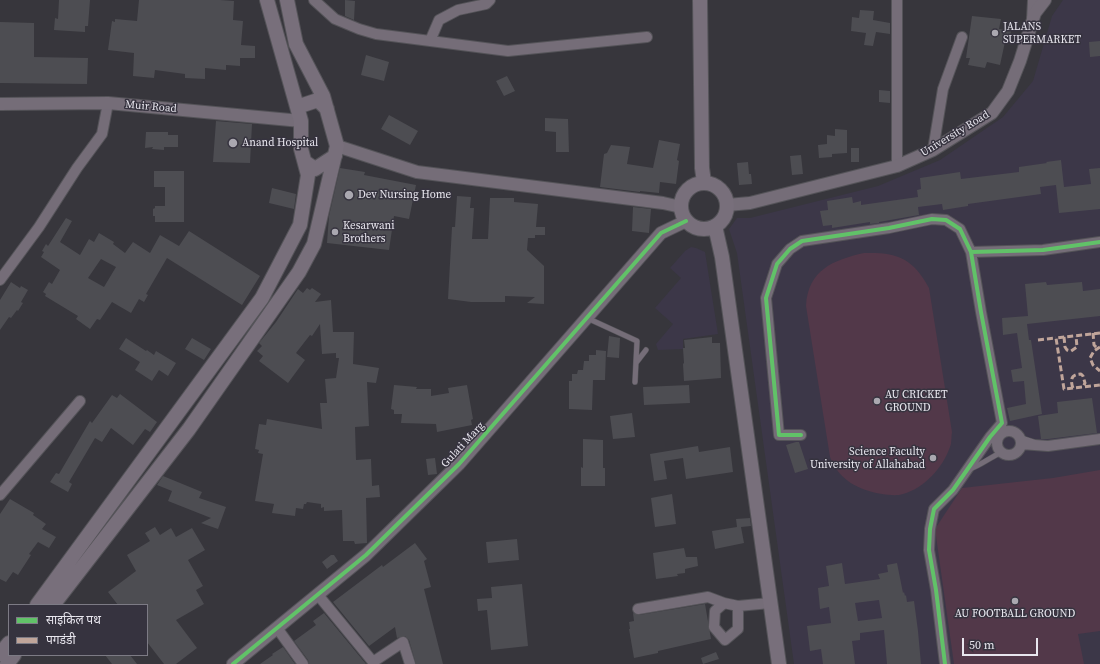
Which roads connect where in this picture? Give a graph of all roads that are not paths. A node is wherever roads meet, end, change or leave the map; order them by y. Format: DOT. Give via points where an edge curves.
graph roads {
  1 [pos="267,0"];
  2 [pos="314,0"];
  3 [pos="490,0"];
  4 [pos="700,0"];
  5 [pos="897,0"];
  6 [pos="1033,0"];
  7 [pos="1044,0"];
  8 [pos="290,1"];
  9 [pos="1032,24"];
  10 [pos="647,37"];
  11 [pos="962,37"];
  12 [pos="430,41"];
  13 [pos="108,103"];
  14 [pos="0,104"];
  15 [pos="297,107"];
  16 [pos="327,109"];
  17 [pos="301,121"];
  18 [pos="933,150"];
  19 [pos="336,151"];
  20 [pos="305,162"];
  21 [pos="898,166"];
  22 [pos="704,182"];
  23 [pos="727,205"];
  24 [pos="681,207"];
  25 [pos="686,221"];
  26 [pos="715,226"];
  27 [pos="1100,242"];
  28 [pos="971,252"];
  29 [pos="0,280"];
  30 [pos="587,318"];
  31 [pos="646,350"];
  32 [pos="636,363"];
  33 [pos="635,382"];
  34 [pos="80,401"];
  35 [pos="1004,427"];
  36 [pos="801,435"];
  37 [pos="1100,439"];
  38 [pos="1020,440"];
  39 [pos="1002,452"];
  40 [pos="967,470"];
  41 [pos="0,494"];
  42 [pos="318,595"];
  43 [pos="724,603"];
  44 [pos="770,603"];
  45 [pos="38,604"];
  46 [pos="54,604"];
  47 [pos="738,606"];
  48 [pos="638,610"];
  49 [pos="276,628"];
  50 [pos="8,643"];
  51 [pos="0,654"];
  52 [pos="13,656"];
  53 [pos="7,664"];
  54 [pos="233,664"];
  55 [pos="303,664"];
  56 [pos="410,664"];
  57 [pos="779,664"];
  58 [pos="946,664"];
  1 -- 15 [label="main road"];
  2 -- 12 [label="street" via="335,19 358,29"];
  3 -- 12 [label="street" via="486,4 458,10 439,20"];
  4 -- 22 [label="main road"];
  5 -- 21 [label="street"];
  6 -- 9 [label="street"];
  7 -- 9 [label="street, University Road" via="1035,13"];
  8 -- 16 [label="main road" via="296,44"];
  9 -- 18 [label="street, University Road" via="1008,91 992,113"];
  10 -- 12 [label="street" via="508,51"];
  11 -- 18 [label="street" via="943,89"];
  13 -- 14 [label="street, Muir Road"];
  13 -- 17 [label="street, Muir Road"];
  13 -- 29 [label="street" via="102,134 39,228"];
  15 -- 16 [label="main road" via="318,100"];
  15 -- 17 [label="main road"];
  16 -- 19 [label="main road"];
  17 -- 20 [label="main road" via="301,149"];
  18 -- 21 [label="street, University Road"];
  19 -- 20 [label="main road" via="315,169"];
  19 -- 24 [label="street" via="417,172"];
  19 -- 46 [label="main road" via="314,244 299,272 189,429"];
  20 -- 45 [label="main road" via="308,175 300,225 262,298"];
  21 -- 23 [label="street, University Road" via="750,203"];
  22 -- 23 [label="main road" via="720,189"];
  22 -- 24 [label="main road" via="695,184 687,190 682,198"];
  23 -- 26 [label="main road" via="724,217"];
  24 -- 25 [label="main road"];
  25 -- 26 [label="main road" via="700,229"];
  25 -- 30 [label="street, Gulati Marg" via="661,233"];
  26 -- 44 [label="main road" via="722,257"];
  27 -- 28 [label="street" via="1043,250"];
  28 -- 35 [label="street"];
  28 -- 36 [label="street" via="960,228 946,220 932,219 802,241 790,249 777,264 766,298 779,434"];
  30 -- 32 [label="lane" via="637,341"];
  30 -- 42 [label="street, Gulati Marg" via="459,464 366,555"];
  31 -- 32 [label="lane"];
  32 -- 33 [label="lane"];
  34 -- 41 [label="street"];
  35 -- 38 [label="street" via="1014,432"];
  35 -- 39 [label="street" via="997,442"];
  35 -- 40 [label="street" via="990,437"];
  37 -- 38 [label="street" via="1048,446"];
  38 -- 39 [label="street" via="1014,454"];
  39 -- 40 [label="lane"];
  40 -- 58 [label="street" via="953,490 934,509 930,529 929,550"];
  42 -- 49 [label="street, Gulati Marg"];
  42 -- 56 [label="street" via="373,662 403,642"];
  43 -- 47 [label="street"];
  43 -- 47 [label="street" via="715,611 714,627 725,640 738,629"];
  43 -- 48 [label="street" via="708,597"];
  44 -- 47 [label="street"];
  44 -- 57 [label="main road"];
  49 -- 54 [label="street, Gulati Marg"];
  49 -- 55 [label="street"];
  50 -- 51 [label="main road"];
  52 -- 53 [label="main road"];
}
